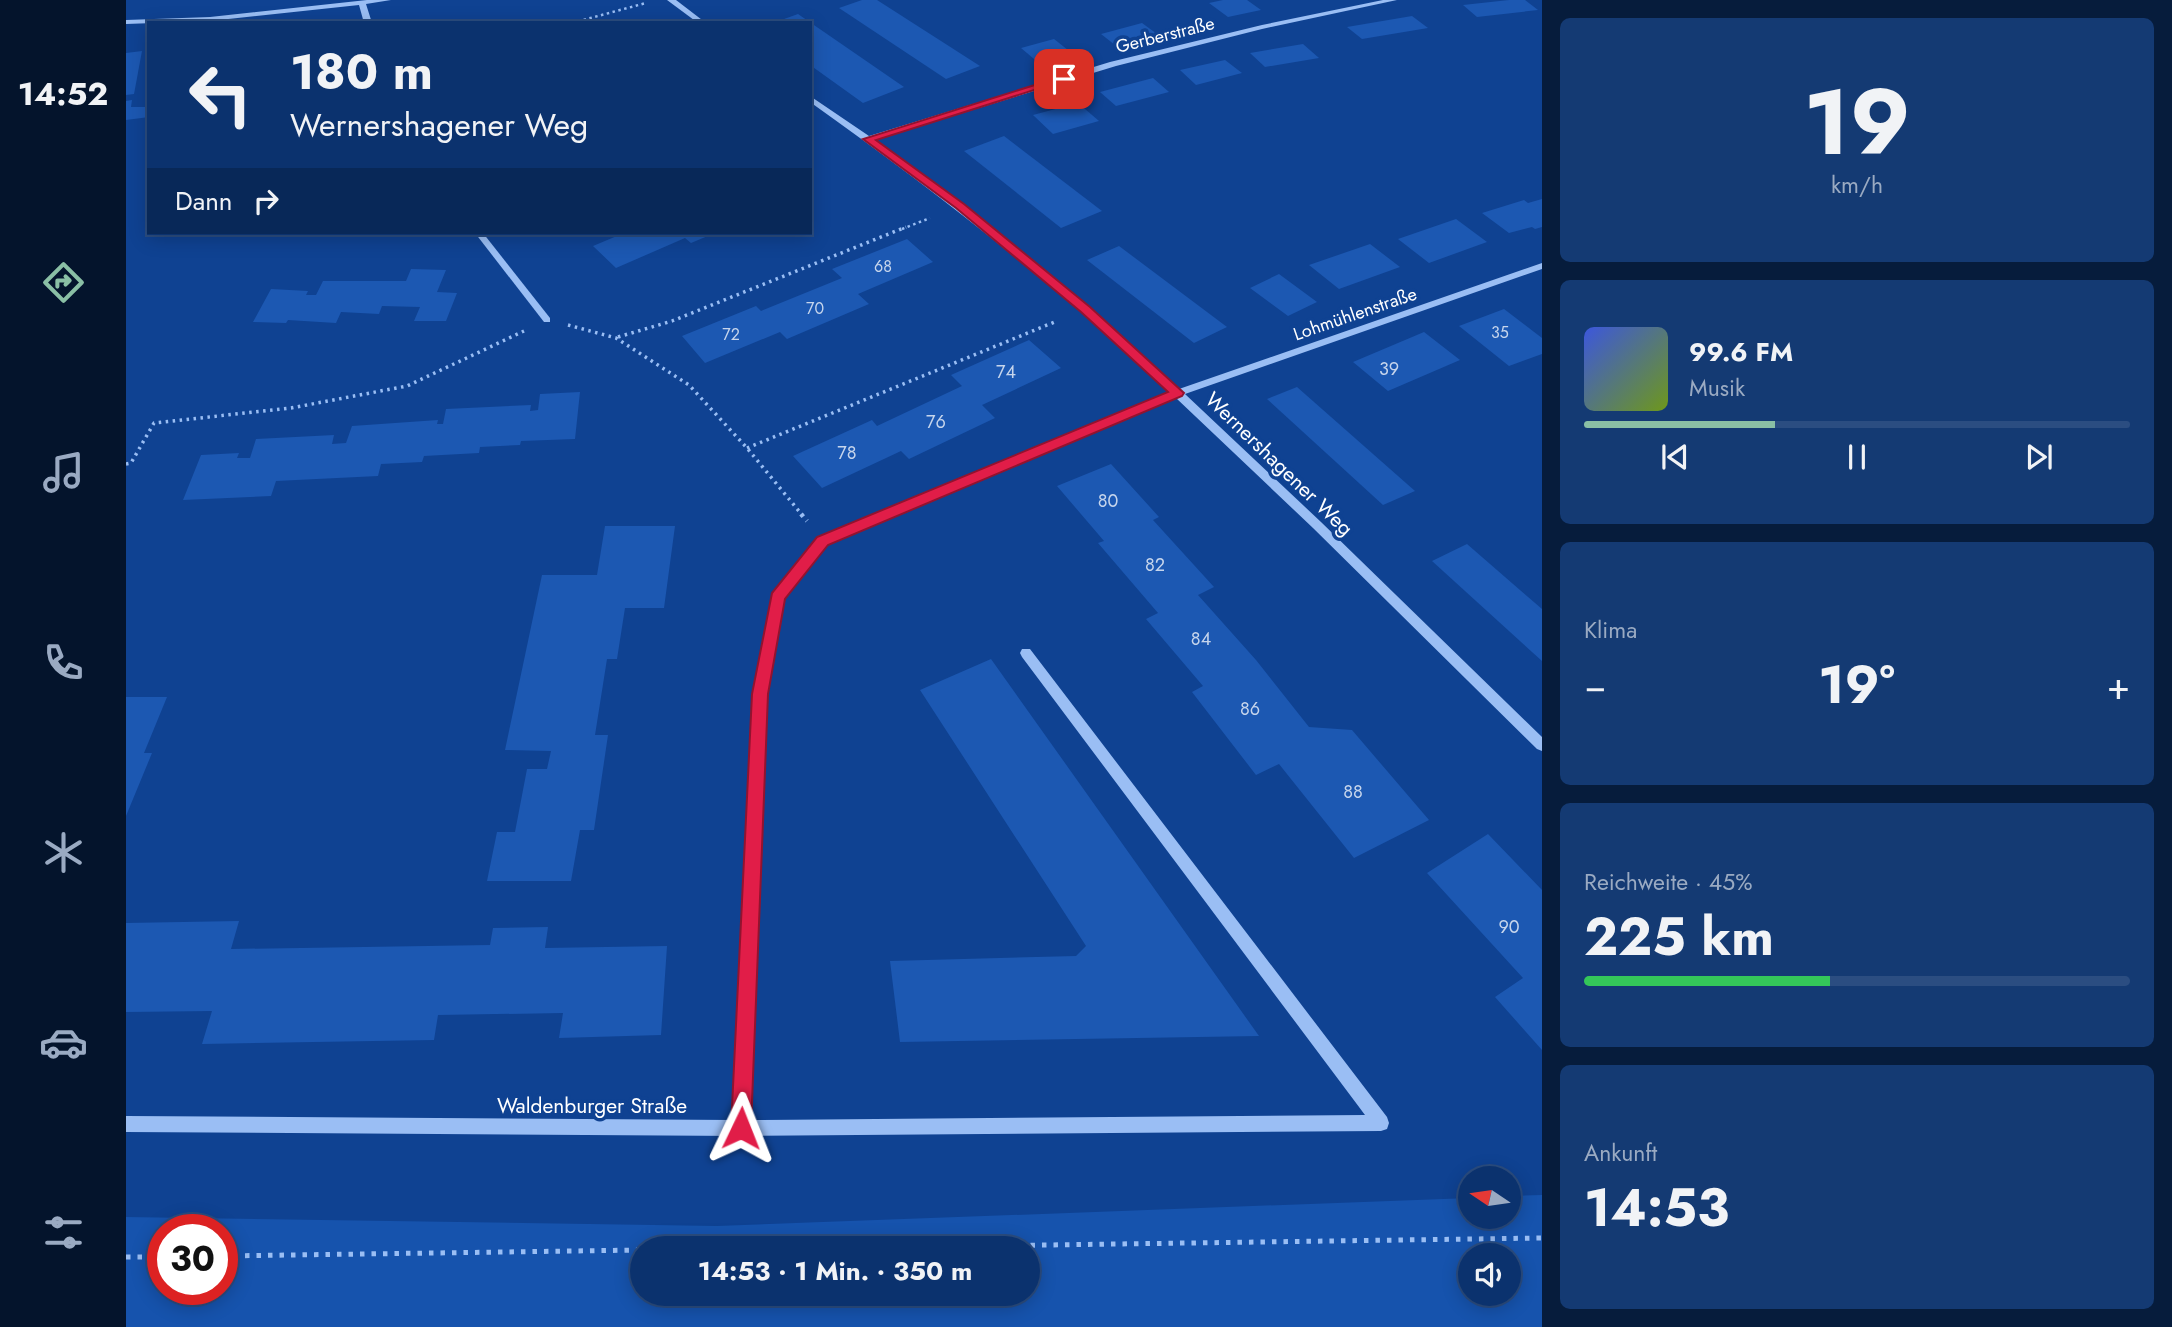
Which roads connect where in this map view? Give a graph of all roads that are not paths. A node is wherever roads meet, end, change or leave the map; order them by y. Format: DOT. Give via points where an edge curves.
graph roads {
  1 [pos="387,0"];
  2 [pos="671,0"];
  3 [pos="1393,0"];
  4 [pos="362,4"];
  5 [pos="147,21"];
  6 [pos="154,21"];
  7 [pos="367,21"];
  8 [pos="700,21"];
  9 [pos="126,22"];
  10 [pos="812,99"];
  11 [pos="868,139"];
  12 [pos="482,235"];
  13 [pos="1542,265"];
  14 [pos="547,320"];
  15 [pos="1178,393"];
  16 [pos="1026,653"];
  17 [pos="1542,745"];
  18 [pos="126,1124"];
  19 [pos="741,1128"];
  1 -- 4 [label="street"];
  2 -- 8 [label="street"];
  3 -- 11 [label="street, Gerberstraße" via="1112,64"];
  4 -- 6 [label="street"];
  4 -- 7 [label="street"];
  5 -- 9 [label="street"];
  10 -- 11 [label="street, Wernershagener Weg"];
  11 -- 15 [label="street, Wernershagener Weg" via="960,206"];
  12 -- 14 [label="street"];
  13 -- 15 [label="street, Lohmühlenstraße"];
  15 -- 17 [label="street, Wernershagener Weg"];
  15 -- 19 [label="street" via="823,541 778,597 760,694"];
  16 -- 19 [label="street, Waldenburger Straße" via="1381,1123"];
  18 -- 19 [label="street, Waldenburger Straße"];
}
